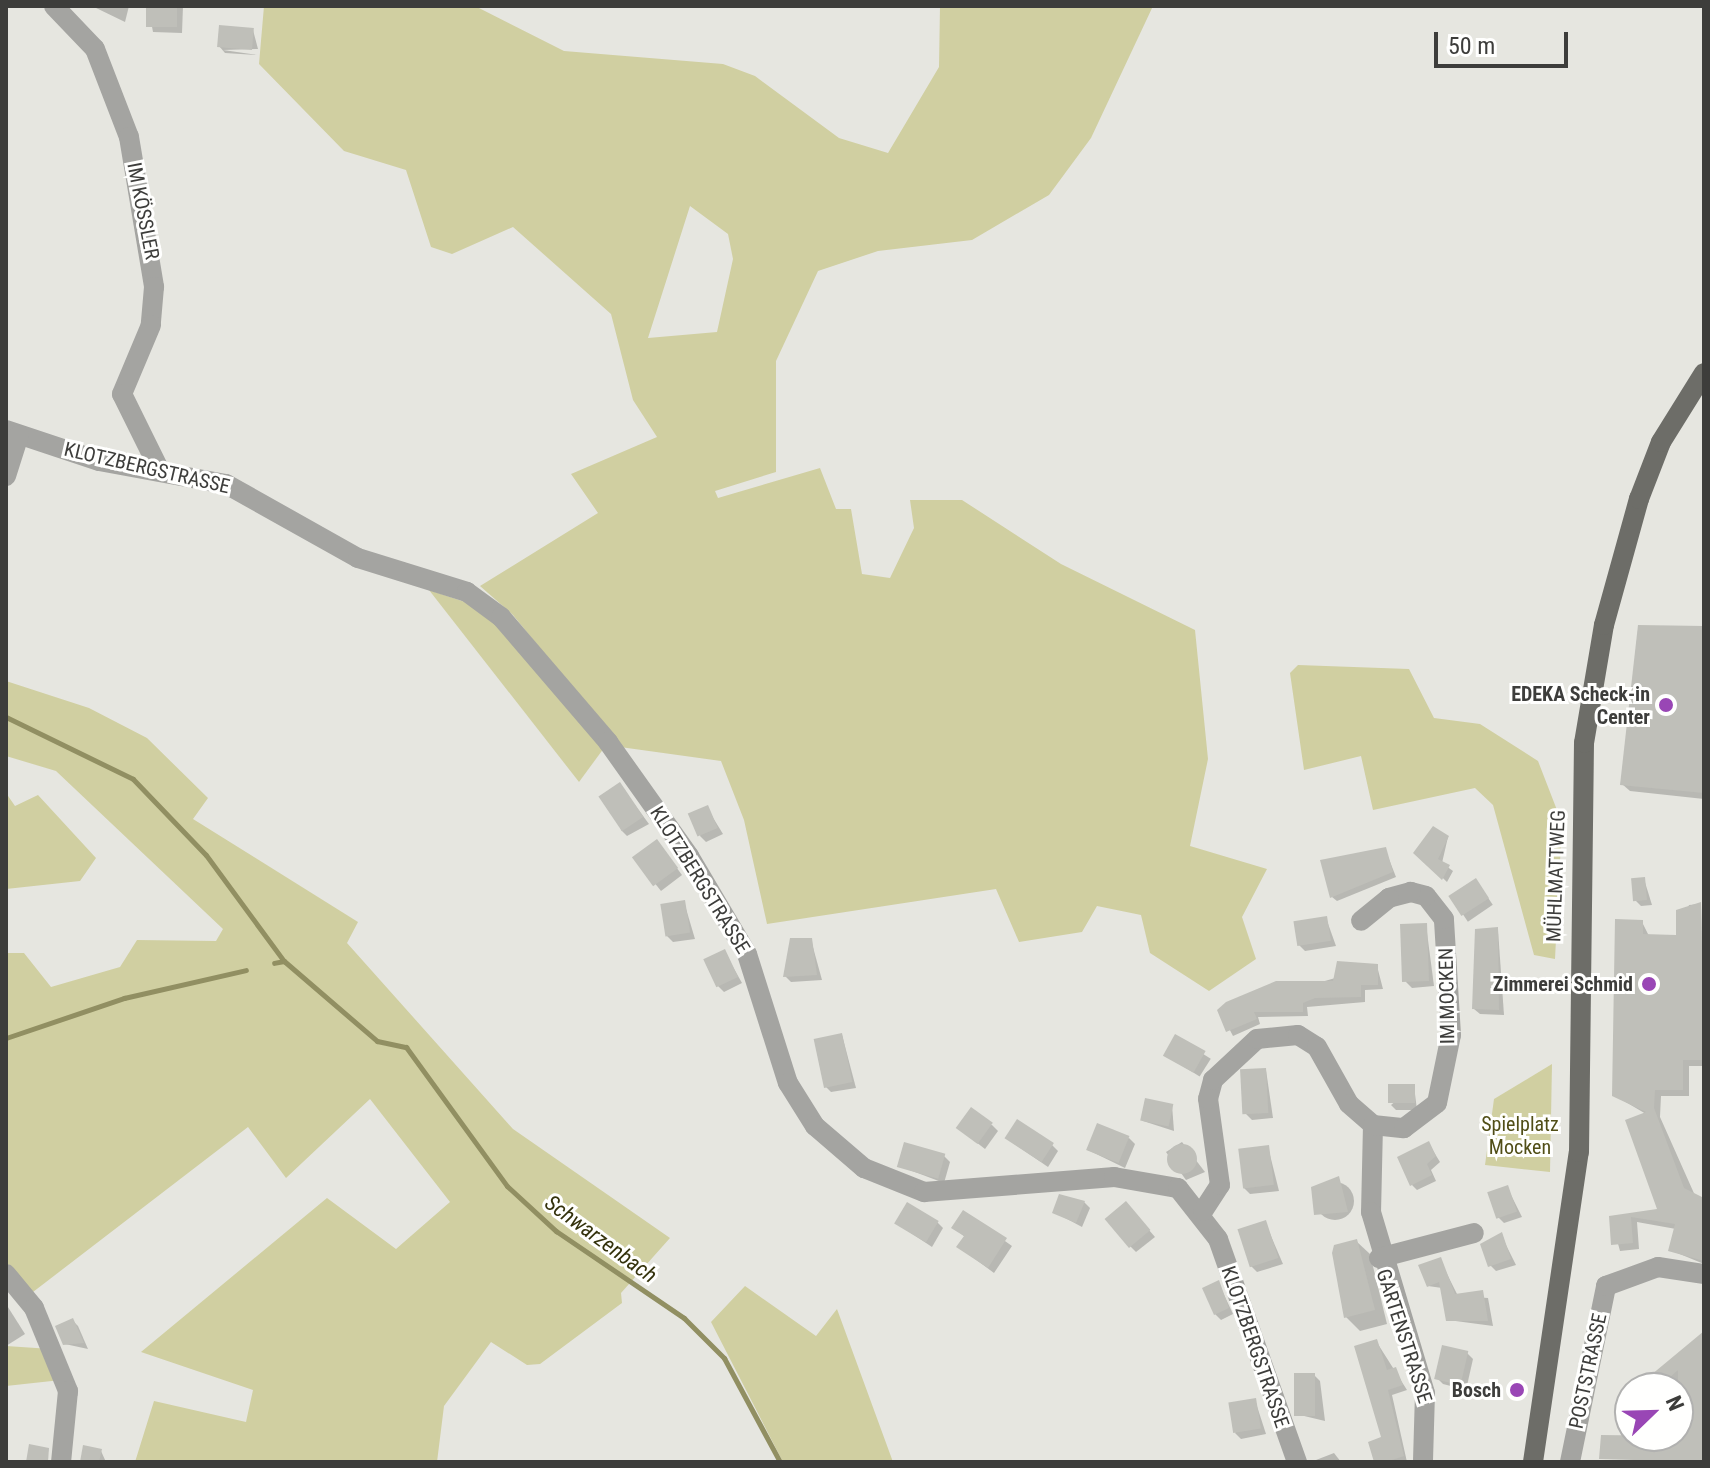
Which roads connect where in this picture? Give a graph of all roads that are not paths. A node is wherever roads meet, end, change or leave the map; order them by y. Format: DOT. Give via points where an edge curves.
graph roads {
  1 [pos="54,6"];
  2 [pos="1704,373"];
  3 [pos="13,432"];
  4 [pos="160,471"];
  5 [pos="6,476"];
  6 [pos="1361,921"];
  7 [pos="1373,1125"];
  8 [pos="1203,1211"];
  9 [pos="1474,1233"];
  10 [pos="1379,1258"];
  11 [pos="6,1274"];
  12 [pos="1704,1274"];
  13 [pos="61,1462"];
  14 [pos="1297,1462"];
  15 [pos="1423,1462"];
  16 [pos="1533,1462"];
  17 [pos="1570,1462"];
  1 -- 4 [label="street, IM KÖSSLER" via="95,49 129,137 154,287 151,325 122,394"];
  2 -- 16 [label="main road, MÜHLMATTWEG" via="1643,488 1604,625 1584,743 1579,1152"];
  3 -- 4 [label="street, KLOTZBERGSTRASSE" via="99,461"];
  3 -- 5 [label="street"];
  4 -- 8 [label="street, KLOTZBERGSTRASSE" via="237,488 358,558 467,592 501,617 608,742 689,856 747,954 788,1083 815,1126 864,1168 924,1192 1149,1179 1178,1188"];
  6 -- 7 [label="street, IM MOCKEN" via="1389,898 1426,896 1444,919 1447,949 1451,1035 1437,1103 1404,1128"];
  7 -- 8 [label="street" via="1349,1104 1317,1047 1298,1035 1257,1039 1213,1080 1208,1099 1220,1185"];
  7 -- 10 [label="street, GARTENSTRASSE" via="1371,1212"];
  8 -- 14 [label="street, KLOTZBERGSTRASSE" via="1249,1317"];
  9 -- 10 [label="street, GARTENSTRASSE"];
  10 -- 15 [label="street, GARTENSTRASSE" via="1425,1393"];
  11 -- 13 [label="street" via="47,1332 68,1391"];
  12 -- 17 [label="street, POSTSTRASSE" via="1658,1267 1606,1286"];
}
